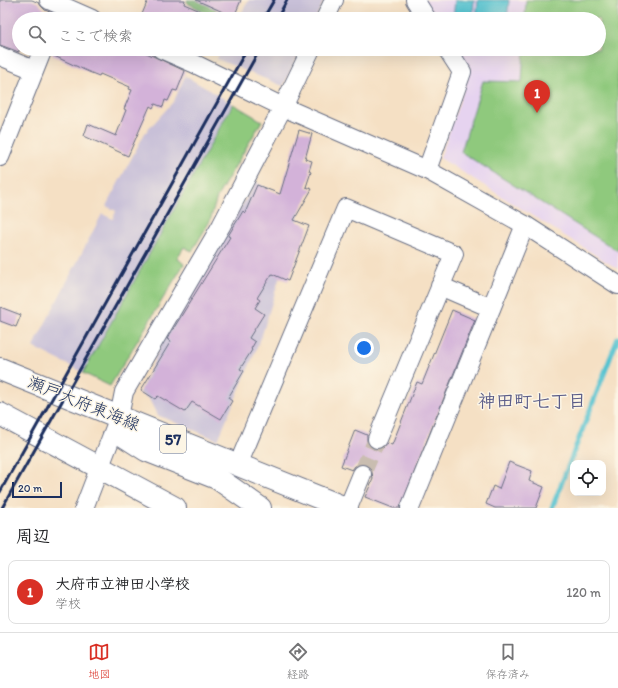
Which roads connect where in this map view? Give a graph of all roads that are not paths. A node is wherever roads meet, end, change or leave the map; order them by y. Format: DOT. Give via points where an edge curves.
graph roads {
  1 [pos="334,0"];
  2 [pos="415,0"];
  3 [pos="61,7"];
  4 [pos="74,12"];
  5 [pos="328,12"];
  6 [pos="423,12"];
  7 [pos="0,56"];
  8 [pos="40,56"];
  9 [pos="177,56"];
  10 [pos="308,56"];
  11 [pos="452,56"];
  12 [pos="34,70"];
  13 [pos="283,107"];
  14 [pos="0,157"];
  15 [pos="427,170"];
  16 [pos="525,225"];
  17 [pos="618,285"];
  18 [pos="440,286"];
  19 [pos="491,308"];
  20 [pos="0,369"];
  21 [pos="0,414"];
  22 [pos="119,417"];
  23 [pos="377,439"];
  24 [pos="238,465"];
  25 [pos="99,468"];
  26 [pos="362,474"];
  27 [pos="84,508"];
  28 [pos="175,508"];
  29 [pos="260,508"];
  30 [pos="347,508"];
  31 [pos="410,508"];
  1 -- 5 [label="street"];
  2 -- 6 [label="street"];
  3 -- 4 [label="street"];
  7 -- 12 [label="street"];
  8 -- 12 [label="street"];
  9 -- 13 [label="street"];
  10 -- 13 [label="street"];
  11 -- 15 [label="street" via="462,72"];
  12 -- 14 [label="street"];
  13 -- 15 [label="street"];
  13 -- 22 [label="street" via="221,226 124,392"];
  15 -- 16 [label="street"];
  16 -- 17 [label="street"];
  16 -- 19 [label="street"];
  18 -- 19 [label="street"];
  18 -- 23 [label="street"];
  18 -- 24 [label="street" via="454,254 346,208"];
  19 -- 31 [label="street"];
  20 -- 22 [label="main road, 瀬戸大府東海線 / 57"];
  21 -- 25 [label="main road"];
  22 -- 24 [label="main road, 瀬戸大府東海線 / 57"];
  22 -- 25 [label="street"];
  22 -- 29 [label="main road, 57" via="121,434 146,450 217,478"];
  24 -- 30 [label="main road, 瀬戸大府東海線 / 57"];
  25 -- 27 [label="street"];
  25 -- 28 [label="main road"];
  26 -- 30 [label="street"];
}
